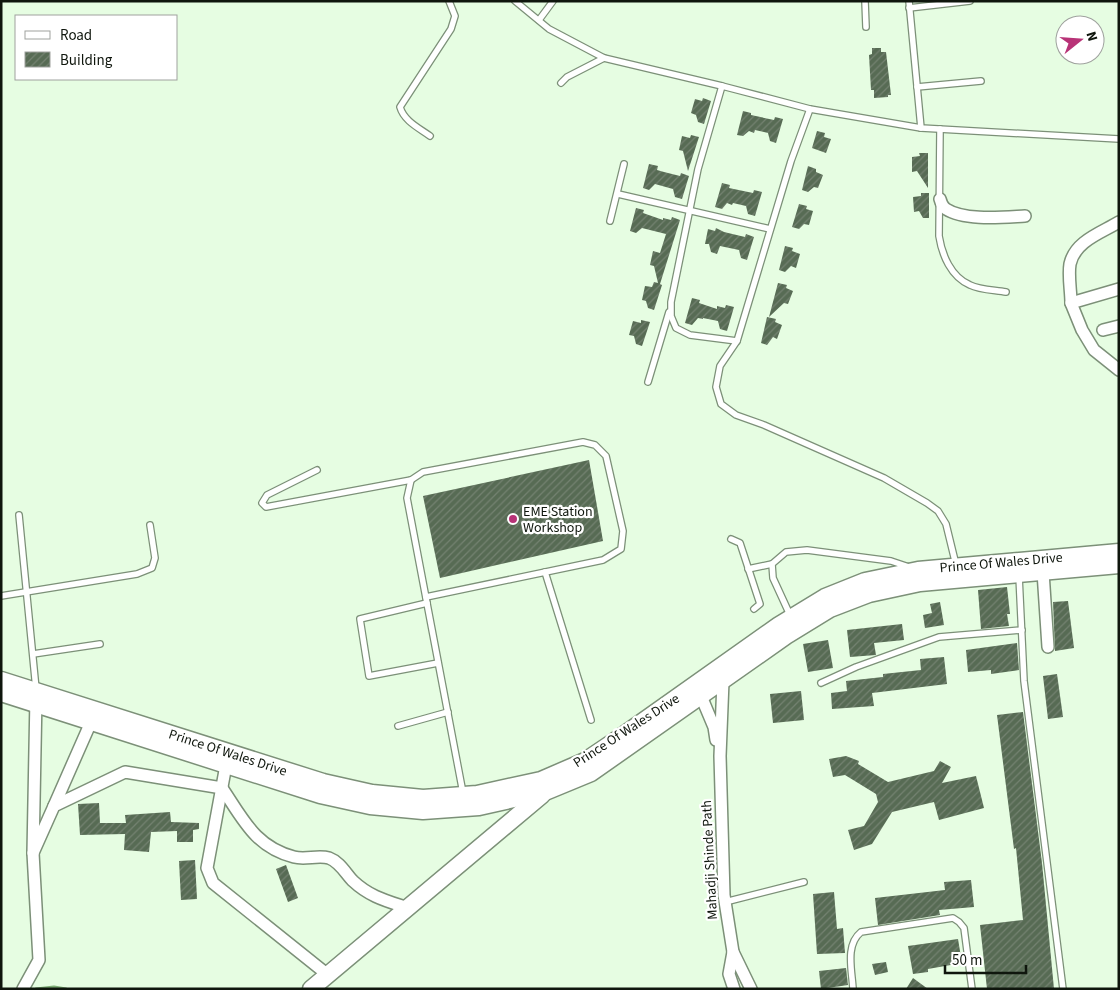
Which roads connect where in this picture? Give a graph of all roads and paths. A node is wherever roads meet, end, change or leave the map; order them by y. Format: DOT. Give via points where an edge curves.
graph roads {
  1 [pos="449,1"];
  2 [pos="515,1"];
  3 [pos="553,1"];
  4 [pos="865,1"];
  5 [pos="970,1"];
  6 [pos="909,4"];
  7 [pos="539,20"];
  8 [pos="866,27"];
  9 [pos="604,58"];
  10 [pos="981,81"];
  11 [pos="561,83"];
  12 [pos="722,86"];
  13 [pos="917,87"];
  14 [pos="810,109"];
  15 [pos="921,128"];
  16 [pos="940,129"];
  17 [pos="430,136"];
  18 [pos="1119,139"];
  19 [pos="624,164"];
  20 [pos="618,194"];
  21 [pos="940,200"];
  22 [pos="690,210"];
  23 [pos="1025,216"];
  24 [pos="610,221"];
  25 [pos="1119,222"];
  26 [pos="770,229"];
  27 [pos="1119,289"];
  28 [pos="1006,292"];
  29 [pos="1071,303"];
  30 [pos="671,306"];
  31 [pos="1119,326"];
  32 [pos="1103,330"];
  33 [pos="737,341"];
  34 [pos="1119,370"];
  35 [pos="648,382"];
  36 [pos="317,470"];
  37 [pos="411,480"];
  38 [pos="19,515"];
  39 [pos="150,525"];
  40 [pos="731,539"];
  41 [pos="1119,552"];
  42 [pos="772,564"];
  43 [pos="1119,565"];
  44 [pos="1018,567"];
  45 [pos="748,569"];
  46 [pos="918,570"];
  47 [pos="545,572"];
  48 [pos="1043,572"];
  49 [pos="957,573"];
  50 [pos="27,593"];
  51 [pos="1,596"];
  52 [pos="427,600"];
  53 [pos="754,609"];
  54 [pos="791,618"];
  55 [pos="1022,630"];
  56 [pos="100,644"];
  57 [pos="1048,647"];
  58 [pos="33,654"];
  59 [pos="438,663"];
  60 [pos="720,675"];
  61 [pos="1,680"];
  62 [pos="821,683"];
  63 [pos="699,690"];
  64 [pos="1,693"];
  65 [pos="36,697"];
  66 [pos="448,712"];
  67 [pos="591,720"];
  68 [pos="91,722"];
  69 [pos="398,726"];
  70 [pos="720,756"];
  71 [pos="226,765"];
  72 [pos="543,786"];
  73 [pos="222,788"];
  74 [pos="464,801"];
  75 [pos="54,806"];
  76 [pos="33,854"];
  77 [pos="804,882"];
  78 [pos="725,902"];
  79 [pos="408,908"];
  80 [pos="733,952"];
  81 [pos="328,975"];
  82 [pos="24,987"];
  83 [pos="311,989"];
  84 [pos="734,989"];
  85 [pos="751,989"];
  86 [pos="853,989"];
  87 [pos="972,989"];
  88 [pos="1063,989"];
  1 -- 17 [label="lane" via="455,16 451,29 400,107 412,124"];
  2 -- 7 [label="lane"];
  3 -- 7 [label="lane"];
  4 -- 8 [label="lane"];
  5 -- 6 [label="lane"];
  6 -- 13 [label="lane"];
  7 -- 9 [label="lane" via="549,29"];
  9 -- 11 [label="lane"];
  9 -- 12 [label="lane"];
  10 -- 13 [label="lane"];
  12 -- 14 [label="lane"];
  12 -- 22 [label="lane"];
  13 -- 15 [label="lane"];
  14 -- 15 [label="lane"];
  14 -- 26 [label="lane"];
  15 -- 16 [label="lane"];
  16 -- 18 [label="lane"];
  16 -- 21 [label="lane"];
  19 -- 20 [label="lane"];
  20 -- 22 [label="lane"];
  20 -- 24 [label="lane"];
  21 -- 23 [label="street" via="944,208 959,215"];
  21 -- 28 [label="lane" via="941,250 949,266 970,286"];
  22 -- 26 [label="lane"];
  22 -- 30 [label="lane"];
  25 -- 29 [label="street" via="1075,250 1070,264"];
  26 -- 33 [label="lane"];
  27 -- 29 [label="street"];
  29 -- 34 [label="street" via="1094,350"];
  30 -- 33 [label="lane" via="676,328 690,335"];
  30 -- 35 [label="lane"];
  31 -- 32 [label="street"];
  33 -- 49 [label="lane" via="720,366 716,387 721,404 736,415 884,478 927,503 938,511 946,524"];
  36 -- 37 [label="lane" via="268,495 262,503 266,507"];
  37 -- 47 [label="lane" via="423,472 583,442 594,445 606,456 623,531 621,549 603,560"];
  37 -- 52 [label="lane" via="407,498"];
  38 -- 50 [label="lane"];
  39 -- 50 [label="lane" via="156,558 152,568 137,574"];
  40 -- 45 [label="lane" via="740,543"];
  41 -- 44 [label="street, Prince Of Wales Drive"];
  42 -- 45 [label="lane"];
  42 -- 46 [label="lane" via="786,552 807,550 891,560"];
  42 -- 54 [label="lane" via="773,578"];
  43 -- 48 [label="street, Prince Of Wales Drive"];
  44 -- 48 [label="street, Prince Of Wales Drive"];
  44 -- 49 [label="street, Prince Of Wales Drive"];
  44 -- 55 [label="lane"];
  45 -- 53 [label="lane" via="760,604"];
  46 -- 49 [label="street, Prince Of Wales Drive"];
  46 -- 54 [label="street, Prince Of Wales Drive" via="865,581 825,597"];
  47 -- 52 [label="lane"];
  47 -- 67 [label="lane"];
  48 -- 57 [label="street"];
  49 -- 60 [label="street, Prince Of Wales Drive" via="869,594 830,609"];
  50 -- 51 [label="lane"];
  50 -- 58 [label="lane"];
  52 -- 59 [label="lane"];
  52 -- 59 [label="lane" via="360,619 369,676"];
  54 -- 60 [label="street, Prince Of Wales Drive"];
  55 -- 62 [label="lane" via="939,637"];
  55 -- 88 [label="lane" via="1024,681"];
  56 -- 58 [label="lane"];
  58 -- 65 [label="lane"];
  59 -- 66 [label="lane"];
  60 -- 63 [label="street, Prince Of Wales Drive"];
  60 -- 70 [label="street, Mahadji Shinde Path"];
  61 -- 65 [label="street, Prince Of Wales Drive"];
  63 -- 70 [label="street, Mahadji Shinde Path" via="714,727"];
  63 -- 72 [label="street, Prince Of Wales Drive" via="591,773"];
  64 -- 65 [label="street, Prince Of Wales Drive"];
  65 -- 68 [label="street, Prince Of Wales Drive"];
  65 -- 74 [label="street, Prince Of Wales Drive" via="323,782 372,793"];
  65 -- 76 [label="street"];
  66 -- 69 [label="lane"];
  66 -- 74 [label="lane"];
  68 -- 71 [label="street, Prince Of Wales Drive"];
  68 -- 75 [label="street"];
  70 -- 78 [label="street, Mahadji Shinde Path"];
  71 -- 73 [label="street"];
  71 -- 74 [label="street, Prince Of Wales Drive" via="320,795 370,806 423,811"];
  72 -- 74 [label="street, Prince Of Wales Drive" via="479,807"];
  72 -- 79 [label="street"];
  73 -- 75 [label="street" via="125,772"];
  73 -- 79 [label="street" via="255,836 276,852 297,858 329,858 375,898"];
  73 -- 81 [label="street" via="207,868 213,883"];
  75 -- 76 [label="street"];
  76 -- 82 [label="street" via="39,960"];
  77 -- 78 [label="lane"];
  78 -- 80 [label="street, Mahadji Shinde Path"];
  79 -- 81 [label="street"];
  80 -- 84 [label="street" via="729,974"];
  80 -- 85 [label="street, Mahadji Shinde Path"];
  81 -- 83 [label="street"];
  86 -- 87 [label="lane" via="851,946 861,932 953,918 964,928"];
}
